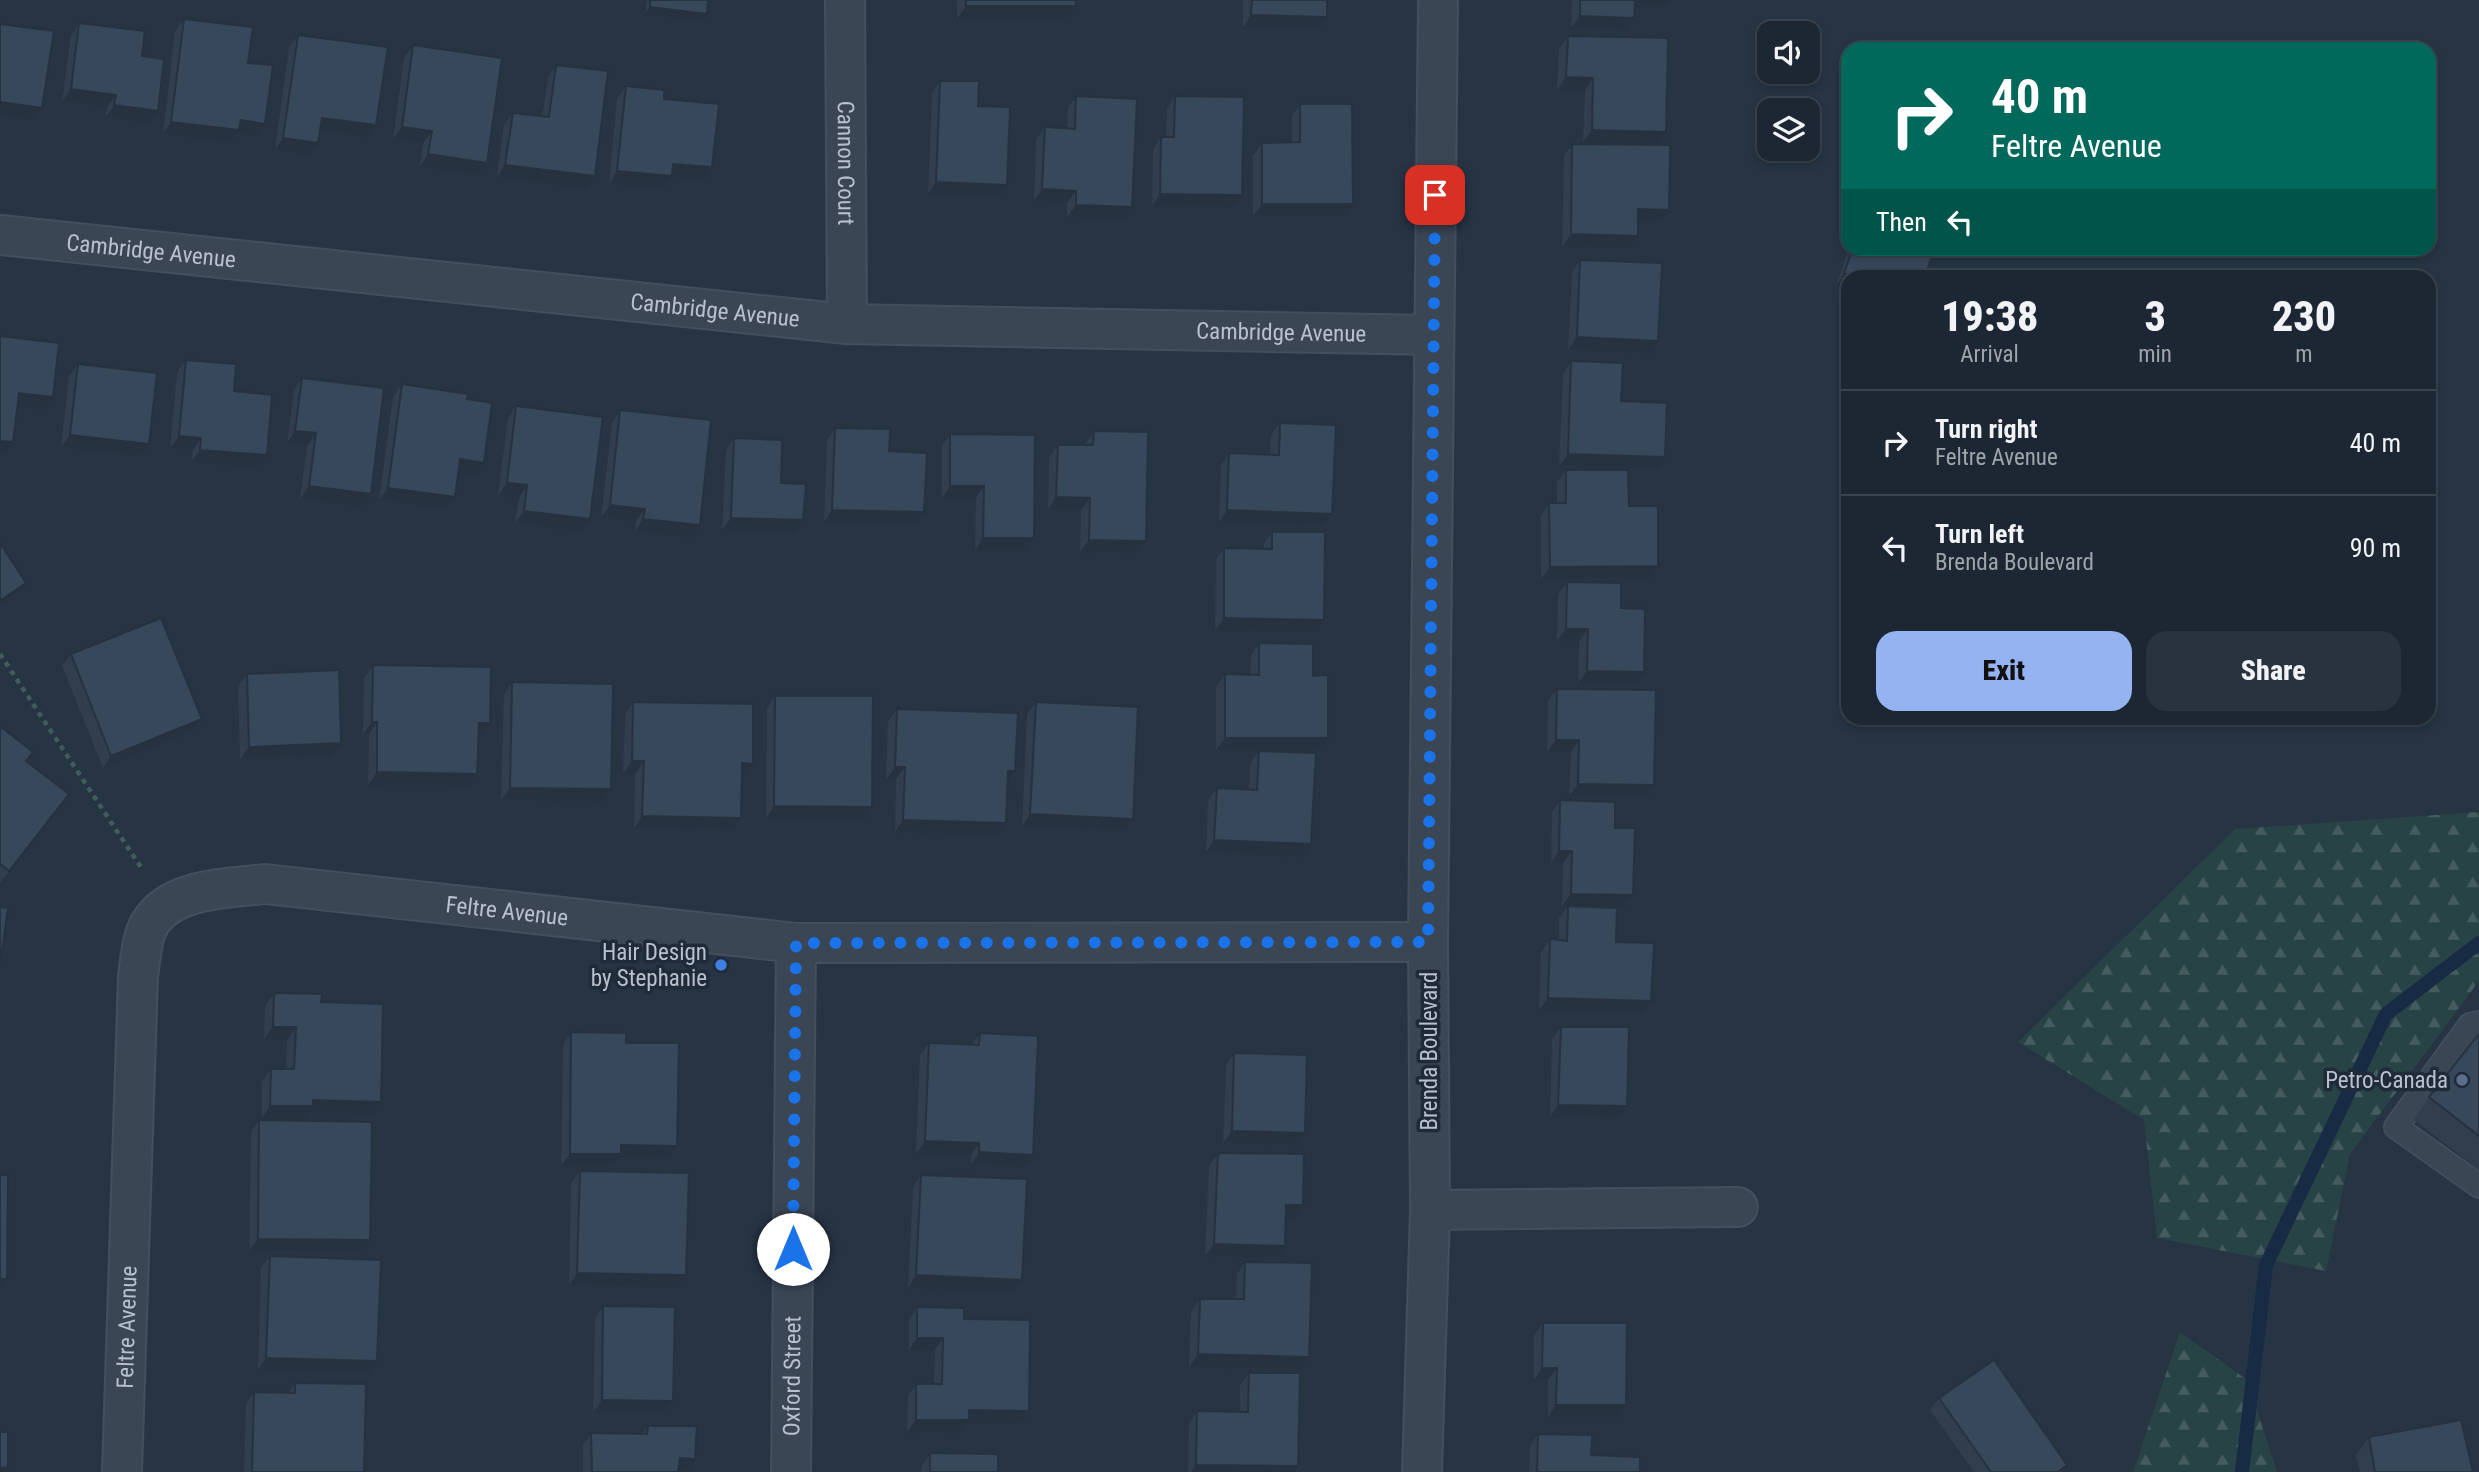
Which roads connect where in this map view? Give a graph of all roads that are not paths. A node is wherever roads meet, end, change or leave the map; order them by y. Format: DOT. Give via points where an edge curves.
graph roads {
  1 [pos="845,0"];
  2 [pos="1438,0"];
  3 [pos="0,235"];
  4 [pos="847,324"];
  5 [pos="1433,335"];
  6 [pos="1428,942"];
  7 [pos="796,943"];
  8 [pos="2479,1023"];
  9 [pos="2479,1186"];
  10 [pos="1738,1207"];
  11 [pos="1430,1210"];
  12 [pos="122,1472"];
  13 [pos="791,1472"];
  14 [pos="1422,1472"];
  1 -- 4 [label="street, Cannon Court"];
  2 -- 5 [label="street, Brenda Boulevard"];
  3 -- 4 [label="street, Cambridge Avenue"];
  4 -- 5 [label="street, Cambridge Avenue"];
  5 -- 6 [label="street, Brenda Boulevard"];
  6 -- 7 [label="street, Feltre Avenue"];
  6 -- 11 [label="street, Brenda Boulevard"];
  7 -- 12 [label="street, Feltre Avenue" via="265,884 210,891 166,905 148,929 138,976"];
  7 -- 13 [label="street, Oxford Street"];
  8 -- 9 [label="lane" via="2470,1025 2396,1126"];
  10 -- 11 [label="street"];
  11 -- 14 [label="street, Brenda Boulevard"];
}
